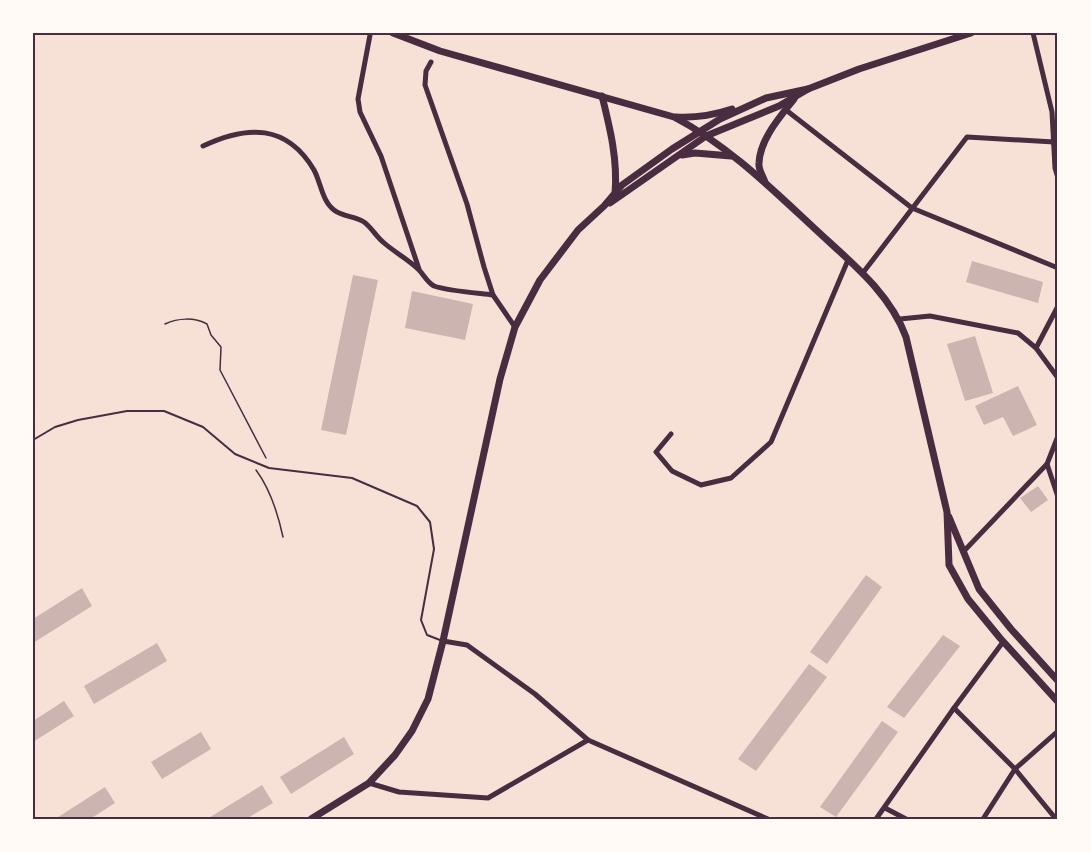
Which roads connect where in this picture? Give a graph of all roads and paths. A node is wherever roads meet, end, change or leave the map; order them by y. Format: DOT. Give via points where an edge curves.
graph roads {
  1 [pos="393,33"];
  2 [pos="971,33"];
  3 [pos="1033,33"];
  4 [pos="370,35"];
  5 [pos="431,62"];
  6 [pos="808,89"];
  7 [pos="602,96"];
  8 [pos="796,96"];
  9 [pos="766,98"];
  10 [pos="786,110"];
  11 [pos="674,117"];
  12 [pos="699,131"];
  13 [pos="706,136"];
  14 [pos="1054,142"];
  15 [pos="203,146"];
  16 [pos="680,155"];
  17 [pos="730,156"];
  18 [pos="1058,178"];
  19 [pos="766,184"];
  20 [pos="615,194"];
  21 [pos="604,206"];
  22 [pos="912,208"];
  23 [pos="848,260"];
  24 [pos="1058,267"];
  25 [pos="420,271"];
  26 [pos="862,274"];
  27 [pos="493,295"];
  28 [pos="1058,306"];
  29 [pos="900,319"];
  30 [pos="165,324"];
  31 [pos="515,327"];
  32 [pos="1036,348"];
  33 [pos="1058,378"];
  34 [pos="671,434"];
  35 [pos="1058,436"];
  36 [pos="33,440"];
  37 [pos="249,460"];
  38 [pos="1047,464"];
  39 [pos="266,467"];
  40 [pos="1058,497"];
  41 [pos="947,512"];
  42 [pos="283,537"];
  43 [pos="964,550"];
  44 [pos="1015,633"];
  45 [pos="443,641"];
  46 [pos="1003,642"];
  47 [pos="1058,681"];
  48 [pos="1058,702"];
  49 [pos="954,708"];
  50 [pos="1058,731"];
  51 [pos="588,740"];
  52 [pos="1016,770"];
  53 [pos="369,783"];
  54 [pos="885,808"];
  55 [pos="311,819"];
  56 [pos="768,819"];
  57 [pos="876,819"];
  58 [pos="906,819"];
  59 [pos="983,819"];
  60 [pos="1056,819"];
  1 -- 7 [label="street"];
  2 -- 6 [label="street"];
  3 -- 14 [label="street" via="1052,112"];
  4 -- 25 [label="street" via="358,99 360,112 381,156"];
  5 -- 27 [label="street" via="425,85 467,204"];
  6 -- 8 [label="street"];
  6 -- 9 [label="street"];
  7 -- 11 [label="street"];
  7 -- 20 [label="street" via="613,146"];
  8 -- 10 [label="street"];
  8 -- 13 [label="street"];
  9 -- 11 [label="street" via="719,114"];
  9 -- 12 [label="street"];
  10 -- 19 [label="street" via="770,131 758,165"];
  10 -- 22 [label="street"];
  11 -- 12 [label="street"];
  12 -- 13 [label="street"];
  12 -- 20 [label="street"];
  13 -- 16 [label="street"];
  13 -- 17 [label="street"];
  14 -- 18 [label="street"];
  14 -- 22 [label="street" via="967,137"];
  15 -- 25 [label="street" via="239,132 260,131 285,140 309,163 333,210 367,224"];
  16 -- 17 [label="street"];
  16 -- 21 [label="street"];
  17 -- 19 [label="street"];
  19 -- 23 [label="street"];
  20 -- 21 [label="street"];
  21 -- 31 [label="street" via="578,230 540,280"];
  22 -- 24 [label="street"];
  22 -- 26 [label="street"];
  23 -- 26 [label="street"];
  23 -- 34 [label="street" via="771,442 731,478 701,485 672,471 656,452"];
  25 -- 27 [label="street" via="435,286"];
  26 -- 29 [label="street"];
  27 -- 31 [label="street"];
  28 -- 32 [label="street"];
  29 -- 32 [label="street" via="930,316 1018,333"];
  29 -- 41 [label="street"];
  30 -- 39 [label="path" via="174,319 199,319 207,324 221,347 220,370 268,464"];
  31 -- 45 [label="street"];
  32 -- 33 [label="street"];
  35 -- 38 [label="street"];
  36 -- 37 [label="lane" via="78,420 127,411 164,411 203,427 235,454"];
  37 -- 39 [label="lane"];
  37 -- 42 [label="path" via="265,483"];
  38 -- 40 [label="street"];
  38 -- 43 [label="street"];
  39 -- 45 [label="lane" via="352,478 417,506 430,522 434,549 421,620 427,635"];
  41 -- 43 [label="street"];
  41 -- 46 [label="street" via="949,565 968,599"];
  43 -- 44 [label="street" via="979,589"];
  44 -- 46 [label="street"];
  44 -- 47 [label="street"];
  45 -- 51 [label="street" via="467,645 535,694"];
  45 -- 53 [label="street" via="428,699 412,730"];
  46 -- 48 [label="street"];
  46 -- 49 [label="street"];
  49 -- 52 [label="street"];
  49 -- 54 [label="street"];
  50 -- 52 [label="street"];
  51 -- 53 [label="street" via="489,798 399,792"];
  51 -- 56 [label="street"];
  52 -- 59 [label="street"];
  52 -- 60 [label="street"];
  53 -- 55 [label="street"];
  54 -- 57 [label="street"];
  54 -- 58 [label="street"];
}
